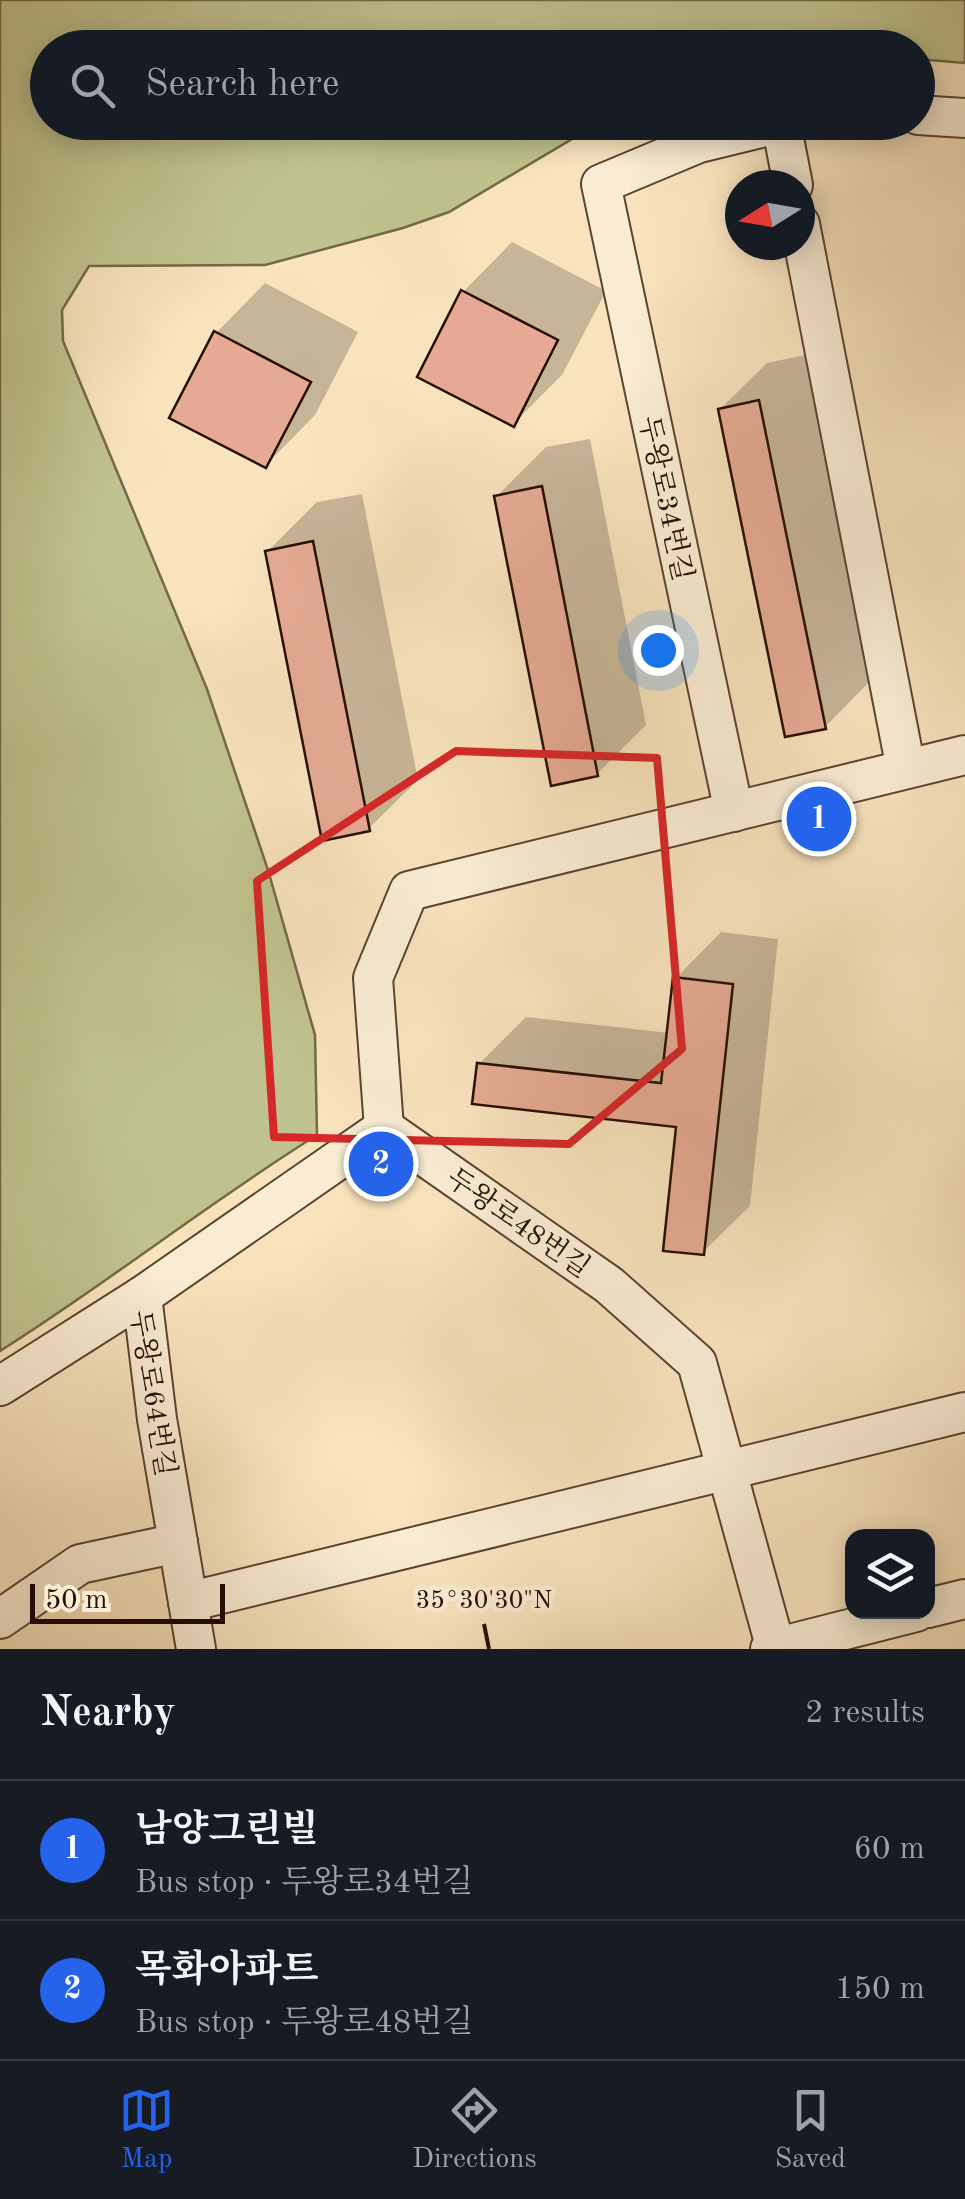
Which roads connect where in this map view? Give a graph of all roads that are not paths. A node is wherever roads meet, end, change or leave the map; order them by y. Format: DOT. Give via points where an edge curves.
graph roads {
  1 [pos="935,117"];
  2 [pos="965,118"];
  3 [pos="711,140"];
  4 [pos="785,140"];
  5 [pos="790,170"];
  6 [pos="807,260"];
  7 [pos="965,755"];
  8 [pos="906,769"];
  9 [pos="734,812"];
  10 [pos="384,1128"];
  11 [pos="142,1296"];
  12 [pos="0,1386"];
  13 [pos="965,1412"];
  14 [pos="727,1470"];
  15 [pos="178,1543"];
  16 [pos="965,1599"];
  17 [pos="188,1602"];
  18 [pos="935,1606"];
  19 [pos="0,1619"];
  20 [pos="888,1619"];
  21 [pos="774,1648"];
  22 [pos="196,1649"];
  1 -- 2 [label="street"];
  3 -- 9 [label="street, 두왕로34번길" via="601,184"];
  4 -- 5 [label="street"];
  6 -- 8 [label="street"];
  7 -- 8 [label="street"];
  8 -- 9 [label="street"];
  9 -- 10 [label="street" via="409,891 373,978"];
  10 -- 11 [label="street"];
  10 -- 14 [label="street, 두왕로48번길" via="609,1285 697,1362"];
  11 -- 12 [label="street, 두왕로64번길"];
  11 -- 15 [label="street, 두왕로64번길"];
  13 -- 14 [label="street"];
  14 -- 17 [label="street"];
  14 -- 21 [label="street, 두왕로48번길"];
  15 -- 17 [label="street, 두왕로64번길"];
  15 -- 19 [label="street" via="80,1564"];
  16 -- 18 [label="street"];
  17 -- 22 [label="street, 두왕로64번길"];
  20 -- 21 [label="street"];
}
